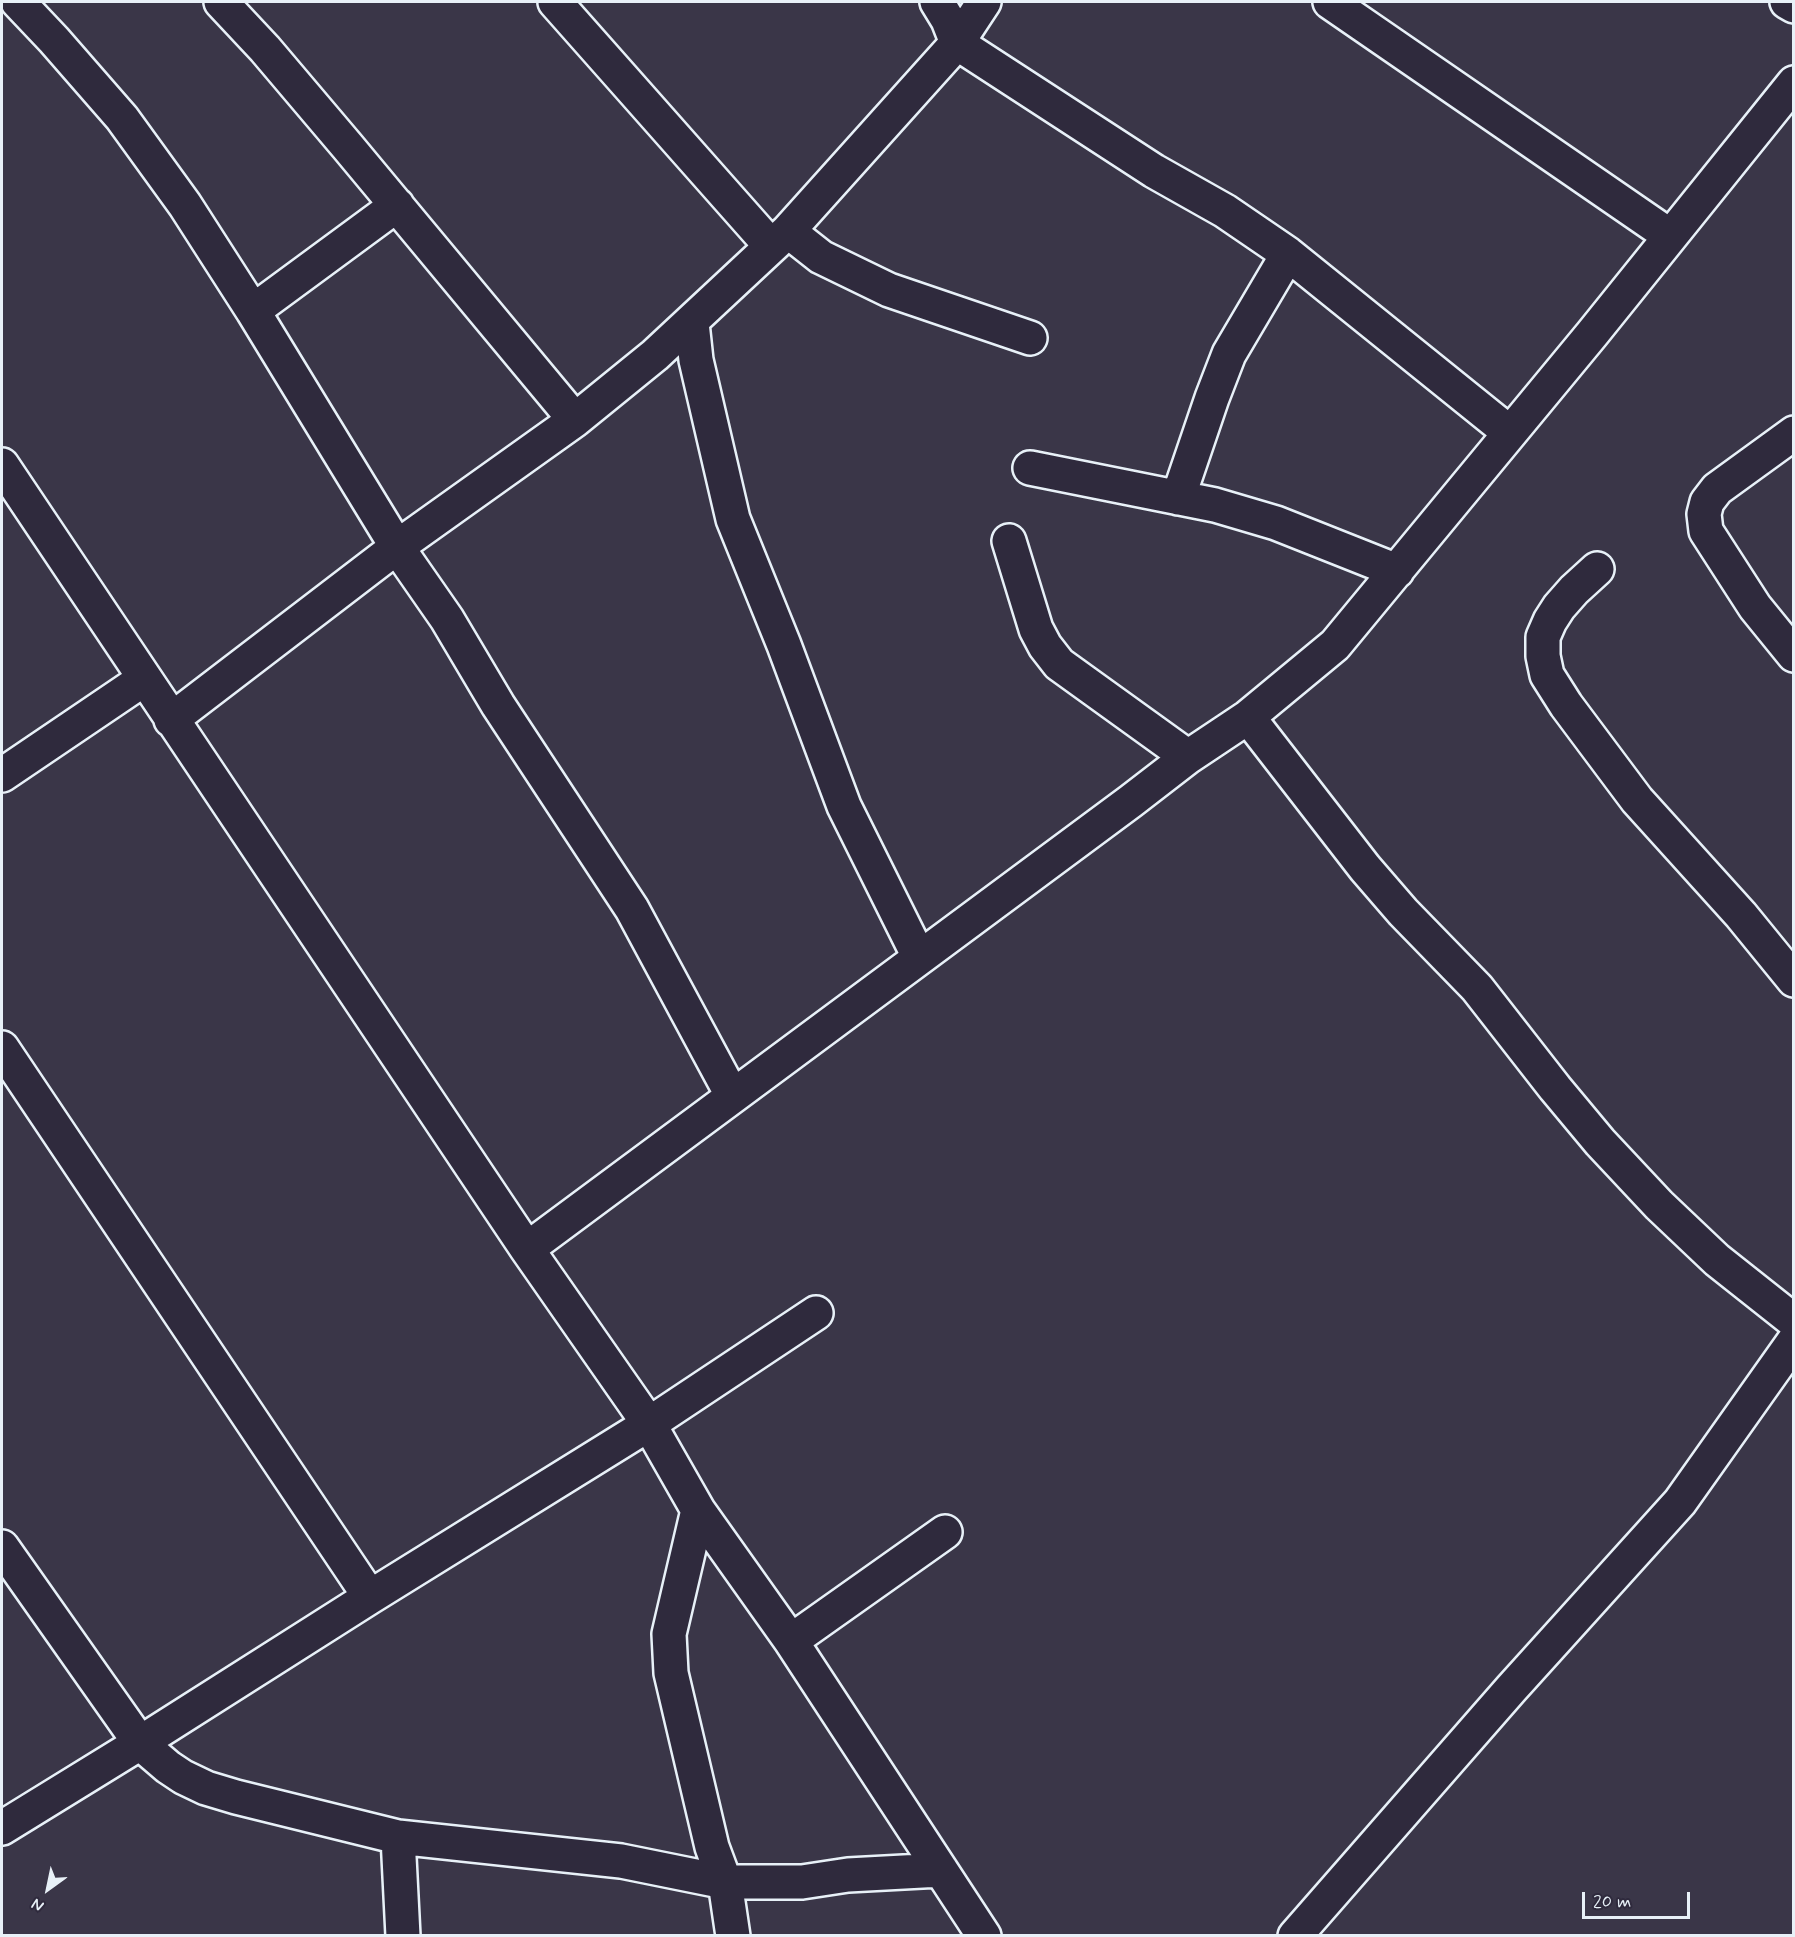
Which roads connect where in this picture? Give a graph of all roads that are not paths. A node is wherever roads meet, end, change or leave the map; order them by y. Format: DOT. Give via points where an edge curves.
graph roads {
  1 [pos="18,2"];
  2 [pos="221,2"];
  3 [pos="555,2"];
  4 [pos="937,2"];
  5 [pos="984,2"];
  6 [pos="1330,2"];
  7 [pos="1787,2"];
  8 [pos="1794,6"];
  9 [pos="957,44"];
  10 [pos="1794,83"];
  11 [pos="397,205"];
  12 [pos="1670,236"];
  13 [pos="779,239"];
  14 [pos="1288,254"];
  15 [pos="253,311"];
  16 [pos="692,323"];
  17 [pos="1029,338"];
  18 [pos="575,420"];
  19 [pos="1794,433"];
  20 [pos="1510,434"];
  21 [pos="2,465"];
  22 [pos="1030,468"];
  23 [pos="1178,498"];
  24 [pos="1009,542"];
  25 [pos="397,546"];
  26 [pos="1597,570"];
  27 [pos="1397,571"];
  28 [pos="1794,655"];
  29 [pos="144,679"];
  30 [pos="1248,717"];
  31 [pos="171,720"];
  32 [pos="1188,757"];
  33 [pos="2,775"];
  34 [pos="919,957"];
  35 [pos="1794,980"];
  36 [pos="2,1048"];
  37 [pos="732,1095"];
  38 [pos="527,1249"];
  39 [pos="816,1313"];
  40 [pos="1794,1321"];
  41 [pos="1794,1341"];
  42 [pos="649,1424"];
  43 [pos="698,1510"];
  44 [pos="945,1532"];
  45 [pos="2,1547"];
  46 [pos="370,1597"];
  47 [pos="791,1641"];
  48 [pos="140,1743"];
  49 [pos="2,1827"];
  50 [pos="398,1837"];
  51 [pos="941,1870"];
  52 [pos="725,1882"];
  53 [pos="402,1935"];
  54 [pos="733,1935"];
  55 [pos="984,1935"];
  56 [pos="1295,1935"];
  1 -- 15 [label="street" via="122,118 185,205"];
  2 -- 11 [label="street"];
  3 -- 13 [label="street"];
  4 -- 9 [label="street"];
  5 -- 9 [label="street"];
  6 -- 12 [label="street"];
  7 -- 8 [label="street"];
  9 -- 13 [label="street"];
  9 -- 14 [label="street"];
  10 -- 12 [label="street"];
  11 -- 15 [label="street"];
  11 -- 18 [label="street"];
  12 -- 20 [label="street"];
  13 -- 16 [label="street"];
  13 -- 17 [label="street" via="889,290"];
  14 -- 20 [label="street"];
  14 -- 23 [label="street" via="1229,354"];
  15 -- 25 [label="street"];
  16 -- 18 [label="street"];
  16 -- 34 [label="street" via="696,360 732,519 844,806"];
  18 -- 25 [label="street"];
  19 -- 28 [label="street" via="1717,489 1704,514 1706,531 1755,607"];
  20 -- 27 [label="street"];
  21 -- 29 [label="street"];
  22 -- 23 [label="street"];
  23 -- 27 [label="street" via="1276,523"];
  24 -- 32 [label="street" via="1036,629 1059,664"];
  25 -- 31 [label="street"];
  25 -- 37 [label="street" via="632,909"];
  26 -- 35 [label="street" via="1574,590 1550,621 1544,637 1547,675 1637,800"];
  27 -- 30 [label="street" via="1335,645"];
  29 -- 31 [label="street"];
  29 -- 33 [label="street"];
  30 -- 32 [label="street"];
  30 -- 40 [label="street" via="1365,867 1477,988 1600,1142 1717,1260"];
  31 -- 38 [label="street"];
  32 -- 34 [label="street"];
  34 -- 37 [label="street"];
  36 -- 46 [label="street"];
  37 -- 38 [label="street"];
  38 -- 42 [label="street"];
  39 -- 42 [label="street"];
  41 -- 56 [label="street" via="1680,1502"];
  42 -- 43 [label="street"];
  42 -- 46 [label="street"];
  43 -- 47 [label="street"];
  43 -- 52 [label="street" via="669,1634 671,1673 712,1847"];
  44 -- 47 [label="street"];
  45 -- 48 [label="street"];
  46 -- 48 [label="street"];
  47 -- 51 [label="street"];
  48 -- 49 [label="street"];
  48 -- 50 [label="street" via="168,1767 206,1788"];
  50 -- 52 [label="street" via="621,1861"];
  50 -- 53 [label="street"];
  51 -- 52 [label="street" via="848,1875 802,1882"];
  51 -- 55 [label="street"];
  52 -- 54 [label="street"];
}
